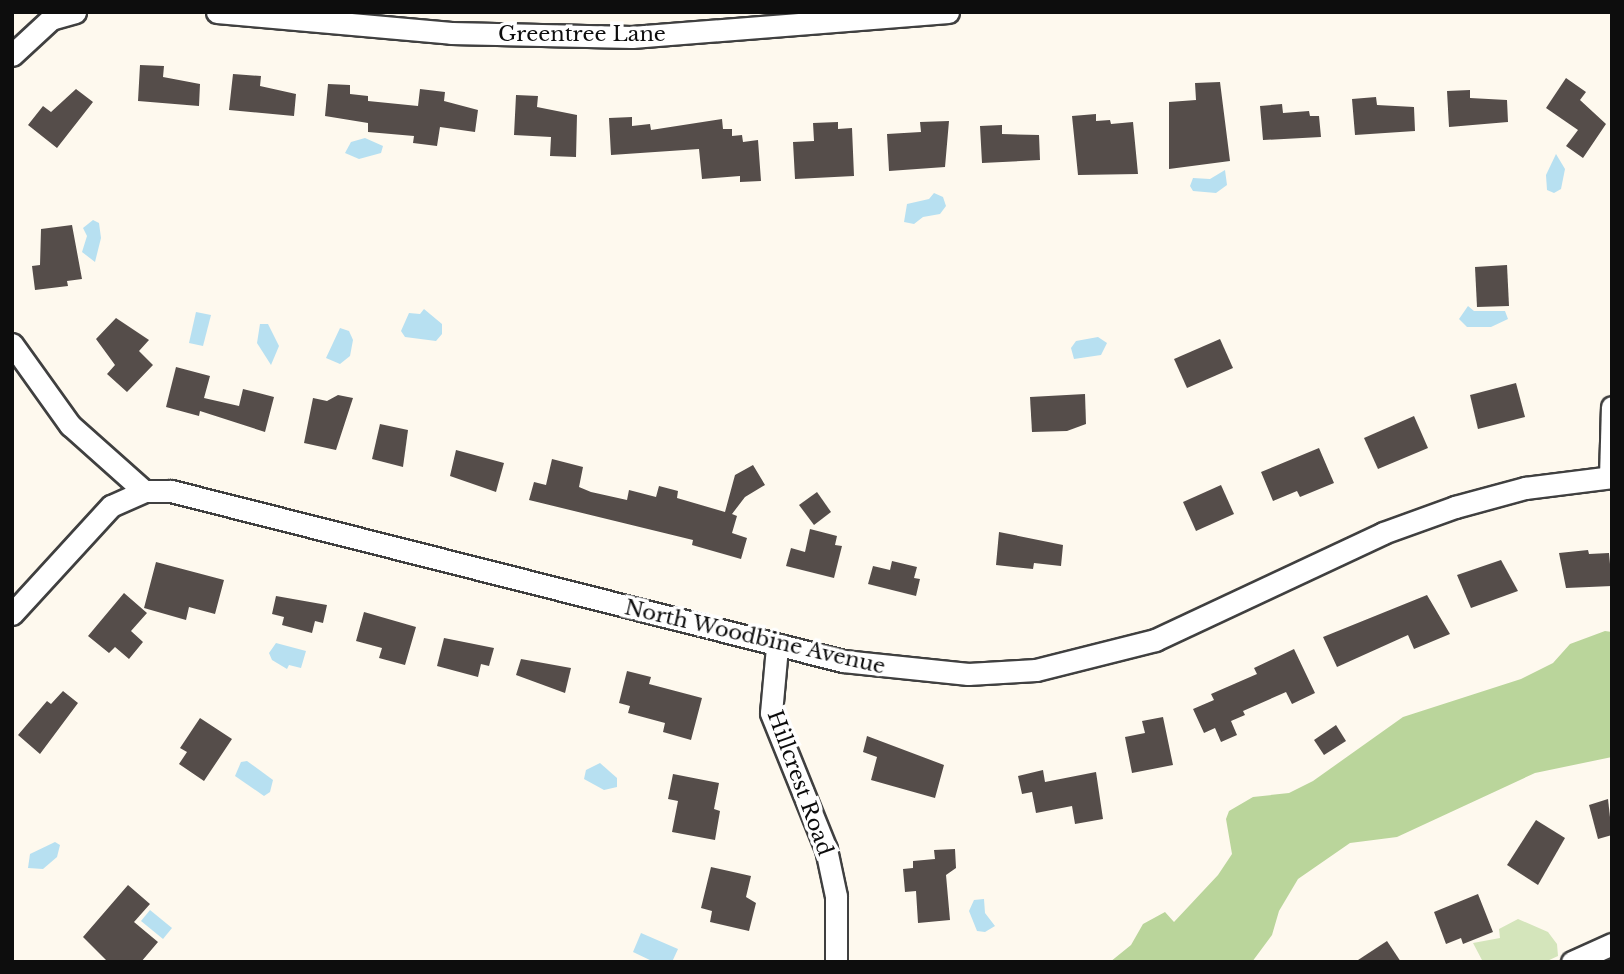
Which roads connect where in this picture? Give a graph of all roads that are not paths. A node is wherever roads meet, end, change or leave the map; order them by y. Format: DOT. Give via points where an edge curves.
graph roads {
  1 [pos="75,12"];
  2 [pos="216,12"];
  3 [pos="948,12"];
  4 [pos="12,54"];
  5 [pos="12,344"];
  6 [pos="1612,407"];
  7 [pos="1611,477"];
  8 [pos="144,491"];
  9 [pos="12,614"];
  10 [pos="777,647"];
  11 [pos="1612,944"];
  12 [pos="836,962"];
  13 [pos="1572,962"];
  1 -- 4 [label="street" via="51,19"];
  2 -- 3 [label="street, Greentree Lane" via="451,33 609,37"];
  5 -- 8 [label="street" via="70,425"];
  6 -- 7 [label="street"];
  7 -- 10 [label="street, North Woodbine Avenue" via="1525,488 1455,507 1384,533 1155,640 1036,670 905,671"];
  8 -- 9 [label="street" via="124,498 97,518"];
  8 -- 10 [label="street, North Woodbine Avenue" via="192,495"];
  10 -- 12 [label="street, Hillcrest Road" via="771,713 828,853 836,896"];
  11 -- 13 [label="street"];
}
